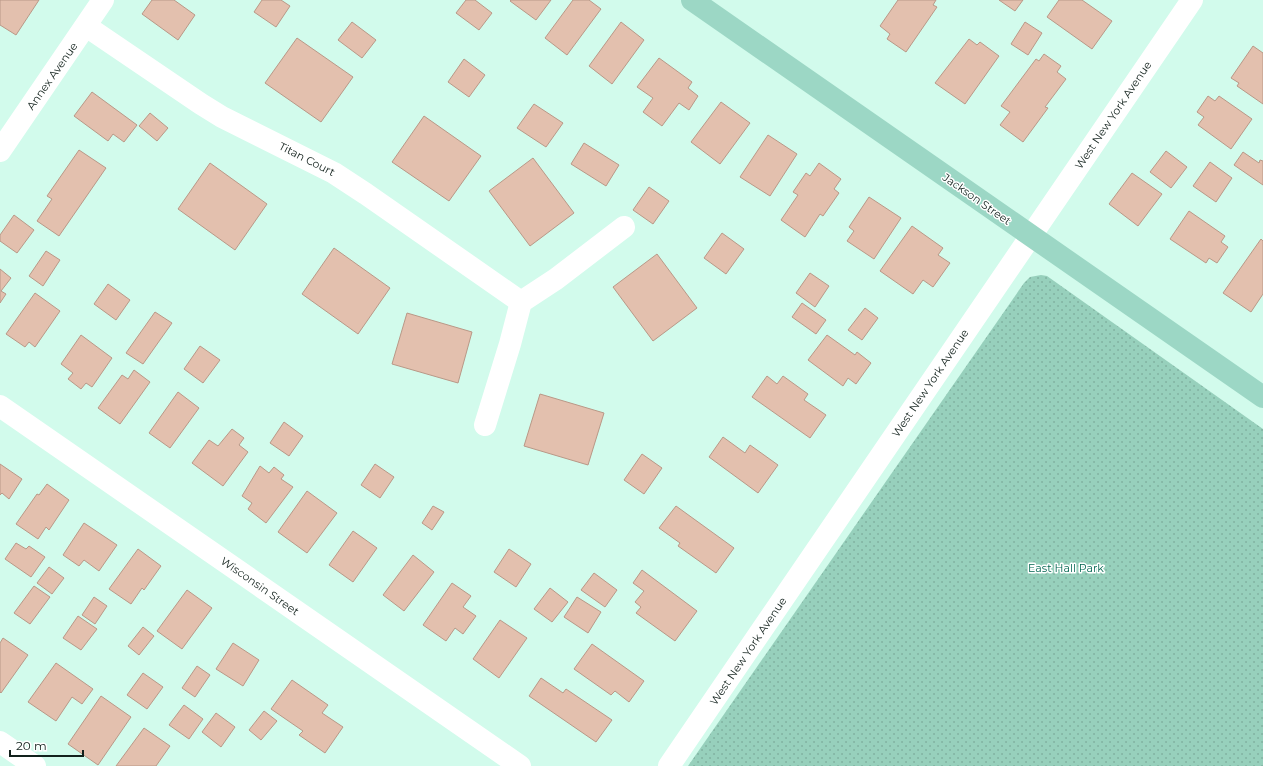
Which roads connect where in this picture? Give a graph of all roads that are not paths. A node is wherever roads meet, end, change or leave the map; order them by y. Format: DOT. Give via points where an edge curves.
graph roads {
  1 [pos="104,0"];
  2 [pos="692,0"];
  3 [pos="1192,0"];
  4 [pos="86,26"];
  5 [pos="0,151"];
  6 [pos="624,227"];
  7 [pos="1030,236"];
  8 [pos="521,302"];
  9 [pos="1263,397"];
  10 [pos="0,406"];
  11 [pos="485,426"];
  12 [pos="0,742"];
  13 [pos="35,766"];
  14 [pos="520,766"];
  15 [pos="669,766"];
  1 -- 4 [label="street, Annex Avenue"];
  2 -- 7 [label="main road, Jackson Street"];
  3 -- 7 [label="street, West New York Avenue"];
  4 -- 5 [label="street, Annex Avenue"];
  4 -- 8 [label="street, Titan Court" via="222,117 334,173"];
  6 -- 8 [label="street" via="556,279"];
  7 -- 9 [label="main road, Jackson Street"];
  7 -- 15 [label="street, West New York Avenue"];
  8 -- 11 [label="street"];
  10 -- 14 [label="street, Wisconsin Street"];
  12 -- 13 [label="street"];
}
